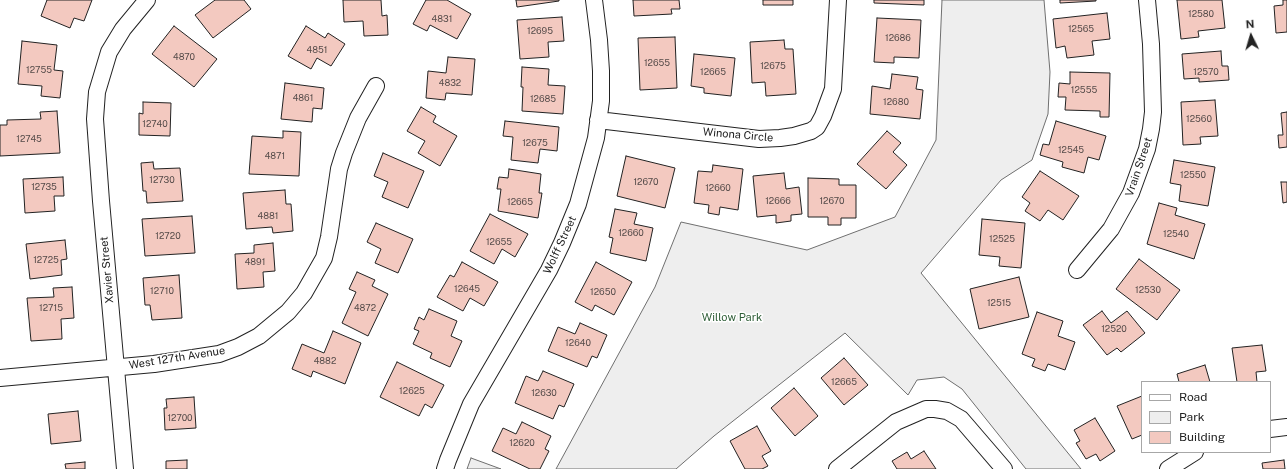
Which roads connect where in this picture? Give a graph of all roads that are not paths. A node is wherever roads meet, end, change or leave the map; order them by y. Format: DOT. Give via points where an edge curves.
graph roads {
  1 [pos="147,0"];
  2 [pos="594,0"];
  3 [pos="838,0"];
  4 [pos="1147,0"];
  5 [pos="376,86"];
  6 [pos="598,120"];
  7 [pos="1077,270"];
  8 [pos="116,367"];
  9 [pos="0,378"];
  10 [pos="1287,427"];
  11 [pos="1271,429"];
  12 [pos="1193,453"];
  13 [pos="125,469"];
  14 [pos="445,469"];
  15 [pos="837,469"];
  16 [pos="1004,469"];
  17 [pos="1168,469"];
  1 -- 8 [label="street, Xavier Street" via="109,52 97,92 101,201"];
  2 -- 6 [label="street, Wolff Street" via="601,71"];
  3 -- 6 [label="street, Winona Circle" via="833,89 823,116 817,127 811,131 780,138 759,138"];
  4 -- 7 [label="street, Vrain Street" via="1151,44 1152,112 1147,149 1131,193 1111,229"];
  5 -- 8 [label="street, West 127th Avenue" via="358,118 339,169 324,258 304,293 288,312 259,336 219,354"];
  6 -- 14 [label="street, Wolff Street" via="596,138 578,204 562,243 471,404"];
  8 -- 9 [label="street, West 127th Avenue"];
  8 -- 13 [label="street, Xavier Street"];
  10 -- 11 [label="street"];
  12 -- 17 [label="street"];
  15 -- 16 [label="street" via="896,422 926,409 935,402 961,419"];
}
